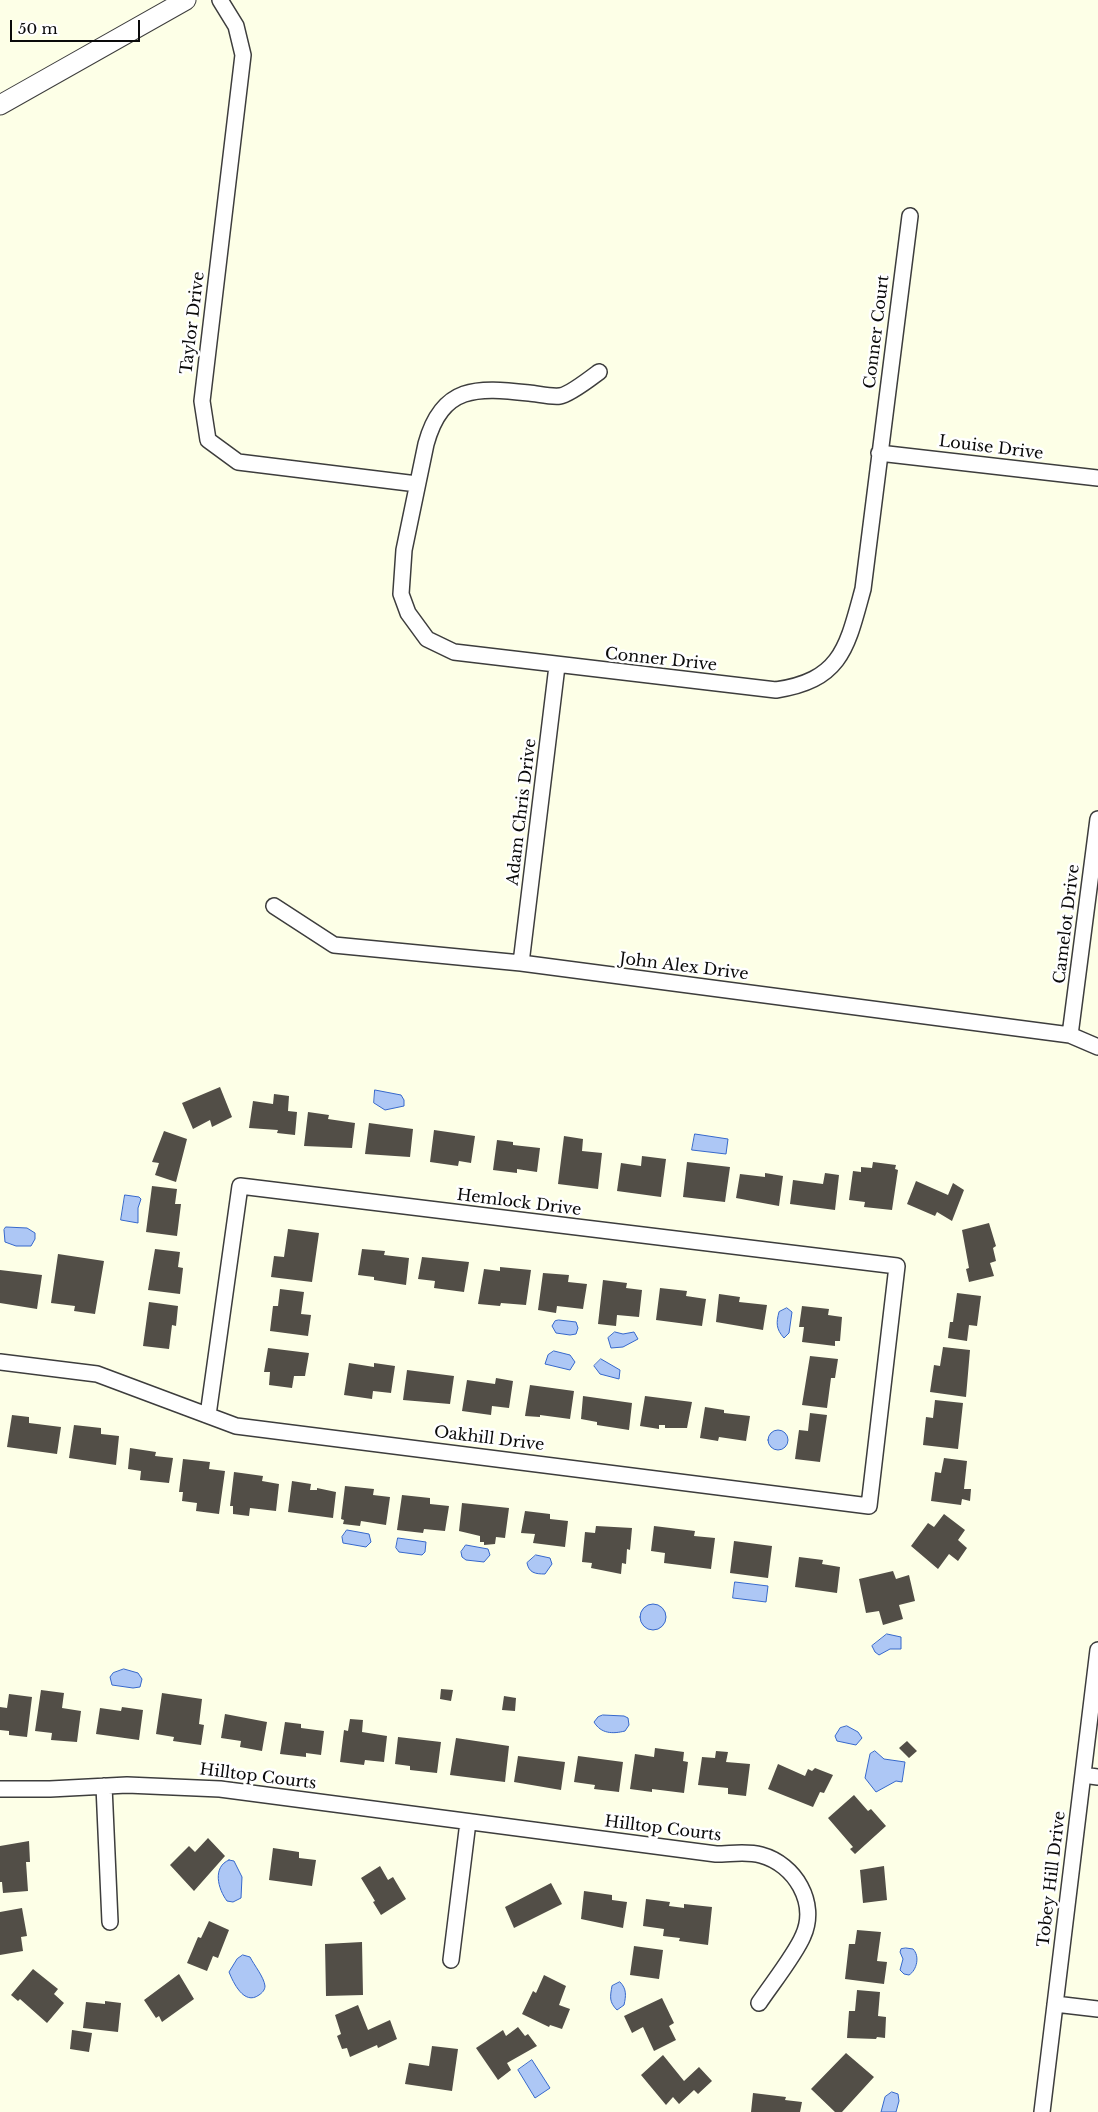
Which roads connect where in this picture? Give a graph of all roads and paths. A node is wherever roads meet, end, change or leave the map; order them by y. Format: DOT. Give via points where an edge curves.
graph roads {
  1 [pos="186,0"];
  2 [pos="220,0"];
  3 [pos="0,105"];
  4 [pos="910,216"];
  5 [pos="599,372"];
  6 [pos="879,453"];
  7 [pos="1098,478"];
  8 [pos="417,484"];
  9 [pos="557,666"];
  10 [pos="1098,819"];
  11 [pos="274,906"];
  12 [pos="521,963"];
  13 [pos="1070,1035"];
  14 [pos="1098,1047"];
  15 [pos="0,1362"];
  16 [pos="883,1394"];
  17 [pos="208,1415"];
  18 [pos="1098,1650"];
  19 [pos="1083,1775"];
  20 [pos="1098,1777"];
  21 [pos="104,1786"];
  22 [pos="0,1789"];
  23 [pos="468,1822"];
  24 [pos="110,1922"];
  25 [pos="451,1960"];
  26 [pos="759,2003"];
  27 [pos="1055,2004"];
  28 [pos="1098,2009"];
  29 [pos="1042,2112"];
  1 -- 3 [label="street"];
  2 -- 8 [label="street, Taylor Drive" via="236,26 243,55 202,401 208,440 238,462"];
  4 -- 6 [label="street, Conner Court"];
  5 -- 8 [label="street, Conner Drive" via="561,396 482,389 449,402 431,427"];
  6 -- 7 [label="street, Louise Drive"];
  6 -- 9 [label="street, Conner Drive" via="863,589 842,653 823,676 798,687 776,690"];
  8 -- 9 [label="street, Conner Drive" via="404,550 402,594 408,612 427,640 454,652"];
  9 -- 12 [label="street, Adam Chris Drive"];
  10 -- 13 [label="street, Camelot Drive"];
  11 -- 12 [label="street, John Alex Drive" via="334,945"];
  12 -- 13 [label="street, John Alex Drive"];
  13 -- 14 [label="street, John Alex Drive"];
  15 -- 17 [label="street, Oakhill Drive" via="97,1374"];
  16 -- 17 [label="street, Oakhill Drive" via="869,1506 236,1426"];
  16 -- 17 [label="street, Hemlock Drive" via="897,1266 240,1186"];
  18 -- 19 [label="street, Tobey Hill Drive"];
  19 -- 20 [label="street"];
  19 -- 27 [label="street, Tobey Hill Drive"];
  21 -- 22 [label="street, Hilltop Courts"];
  21 -- 23 [label="street, Hilltop Courts" via="220,1789"];
  21 -- 24 [label="street"];
  23 -- 25 [label="street"];
  23 -- 26 [label="street, Hilltop Courts" via="716,1854 746,1852 774,1861 797,1880 805,1896 808,1918 803,1936"];
  27 -- 28 [label="street"];
  27 -- 29 [label="street, Tobey Hill Drive"];
}
